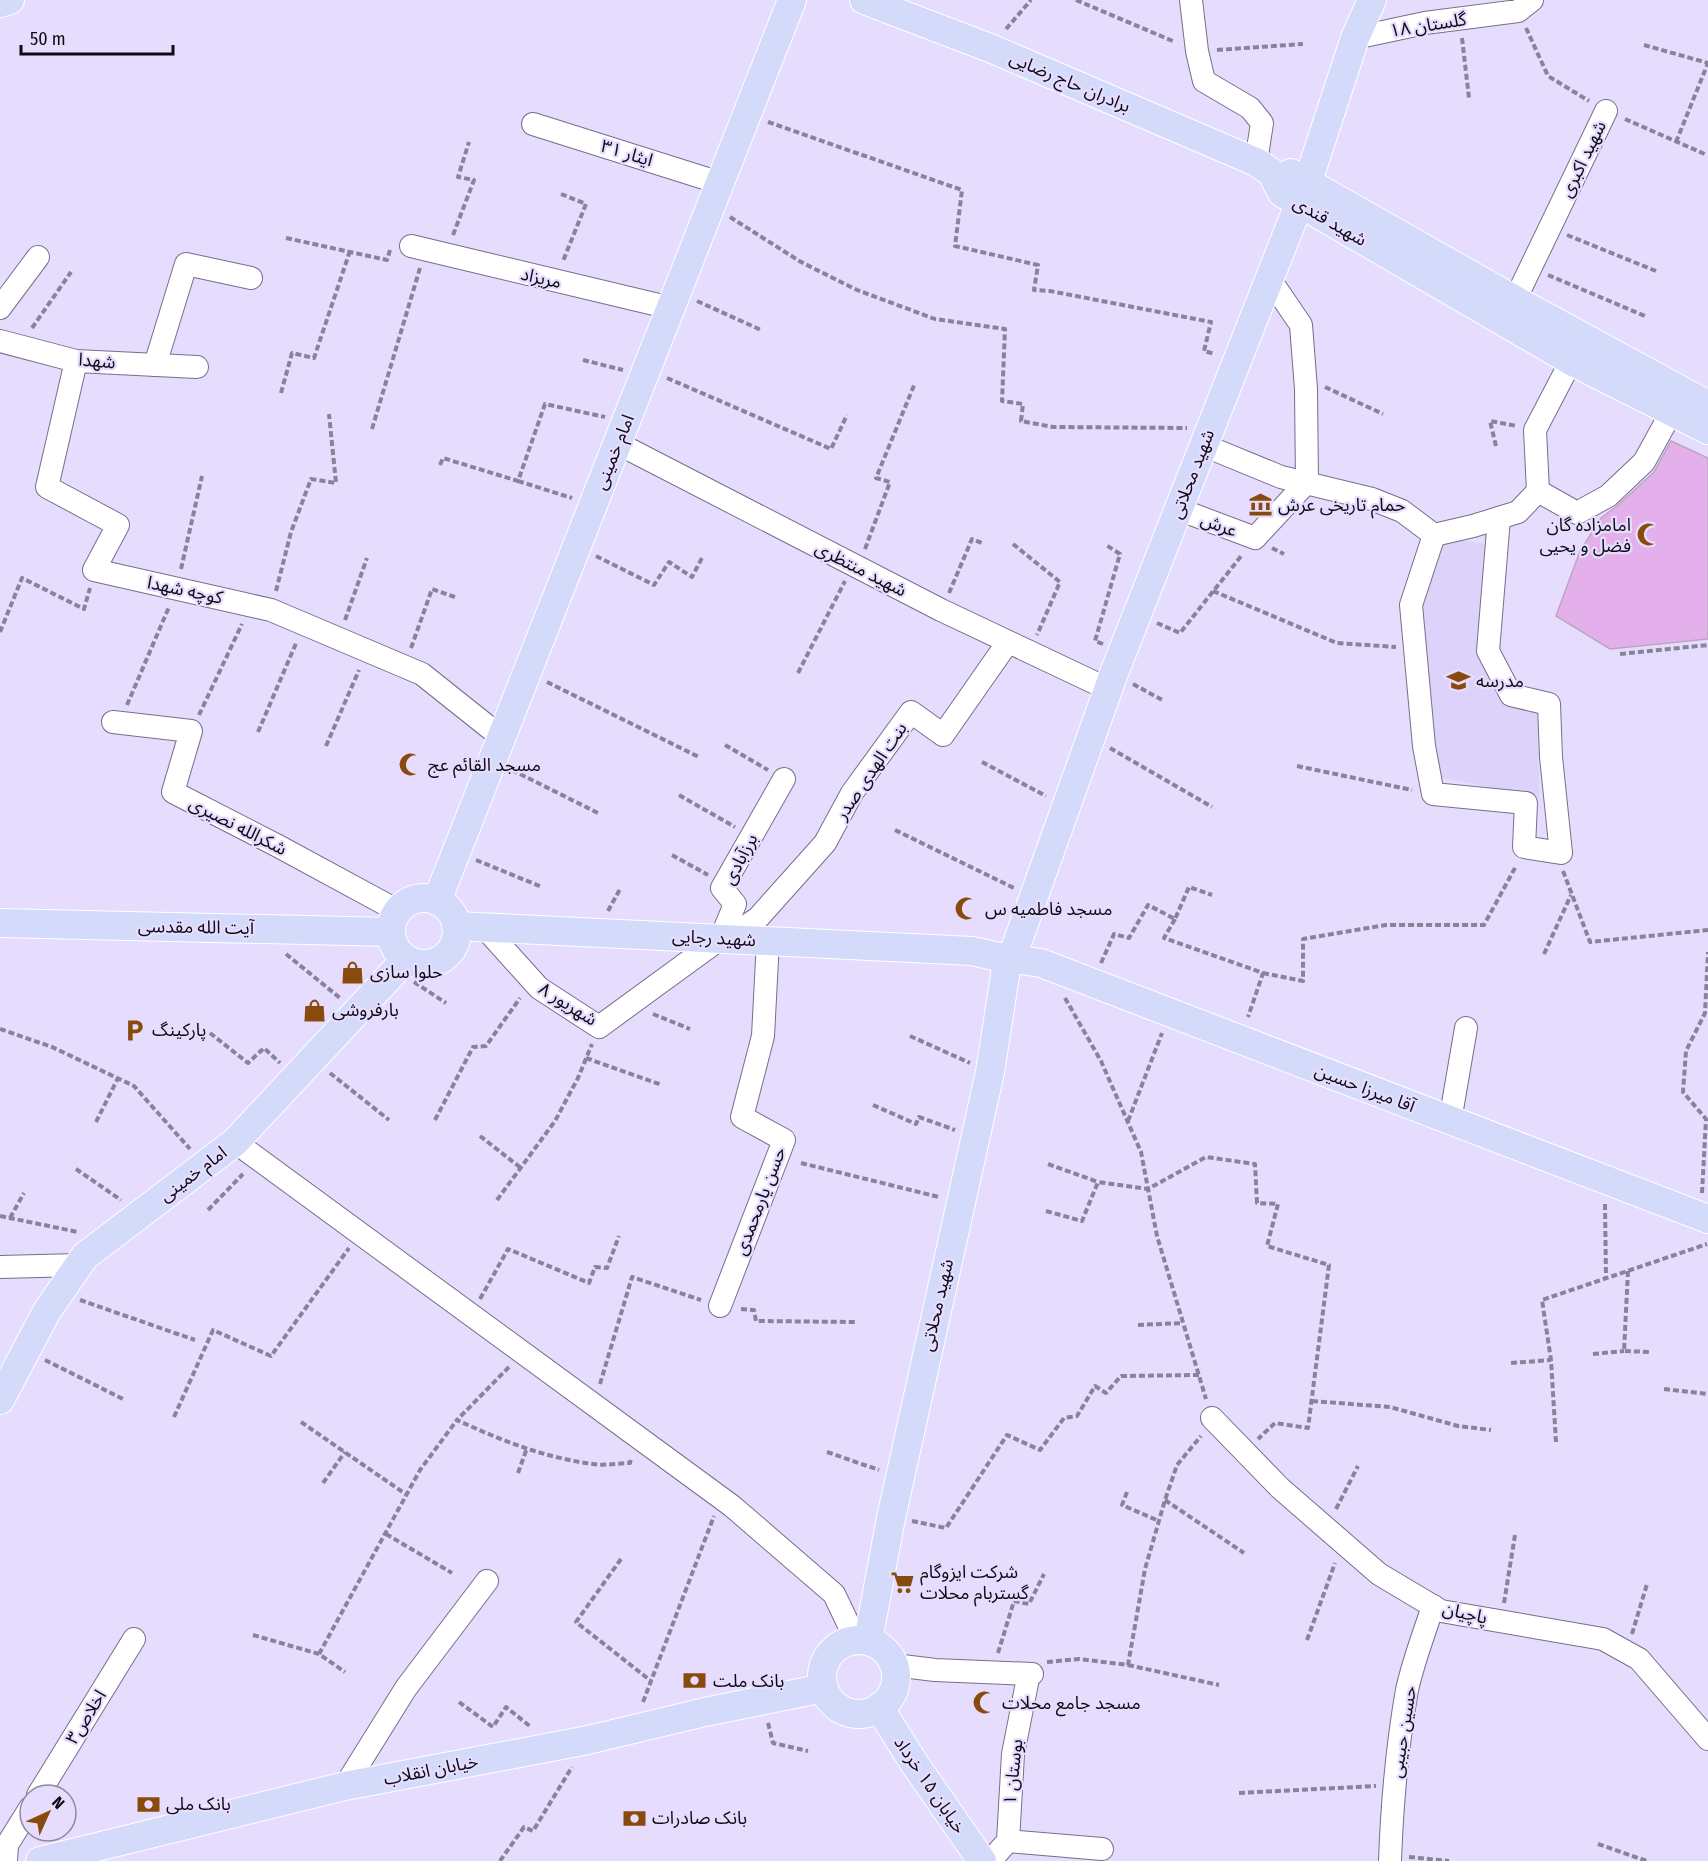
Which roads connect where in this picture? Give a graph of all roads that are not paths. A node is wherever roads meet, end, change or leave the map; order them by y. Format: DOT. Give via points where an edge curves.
graph roads {
  1 [pos="10,0"];
  2 [pos="864,0"];
  3 [pos="1191,0"];
  4 [pos="1372,0"];
  5 [pos="792,1"];
  6 [pos="0,3"];
  7 [pos="1525,5"];
  8 [pos="1355,38"];
  9 [pos="1606,111"];
  10 [pos="533,124"];
  11 [pos="1264,167"];
  12 [pos="1303,191"];
  13 [pos="716,194"];
  14 [pos="427,251"];
  15 [pos="38,257"];
  16 [pos="251,278"];
  17 [pos="1269,278"];
  18 [pos="674,300"];
  19 [pos="1515,300"];
  20 [pos="0,308"];
  21 [pos="10,344"];
  22 [pos="76,361"];
  23 [pos="1571,361"];
  24 [pos="155,366"];
  25 [pos="197,367"];
  26 [pos="1708,405"];
  27 [pos="1672,411"];
  28 [pos="1708,430"];
  29 [pos="622,432"];
  30 [pos="1207,437"];
  31 [pos="1307,482"];
  32 [pos="1538,491"];
  33 [pos="1178,509"];
  34 [pos="1499,518"];
  35 [pos="1434,535"];
  36 [pos="1008,642"];
  37 [pos="1115,671"];
  38 [pos="116,723"];
  39 [pos="497,749"];
  40 [pos="784,779"];
  41 [pos="437,901"];
  42 [pos="0,922"];
  43 [pos="394,922"];
  44 [pos="456,926"];
  45 [pos="484,927"];
  46 [pos="724,939"];
  47 [pos="768,941"];
  48 [pos="1010,959"];
  49 [pos="401,965"];
  50 [pos="1466,1028"];
  51 [pos="1450,1121"];
  52 [pos="247,1150"];
  53 [pos="1704,1218"];
  54 [pos="79,1265"];
  55 [pos="0,1267"];
  56 [pos="720,1306"];
  57 [pos="0,1400"];
  58 [pos="1212,1418"];
  59 [pos="487,1581"];
  60 [pos="1433,1606"];
  61 [pos="134,1639"];
  62 [pos="862,1640"];
  63 [pos="894,1665"];
  64 [pos="824,1688"];
  65 [pos="879,1707"];
  66 [pos="1708,1739"];
  67 [pos="45,1783"];
  68 [pos="345,1786"];
  69 [pos="18,1827"];
  70 [pos="1008,1841"];
  71 [pos="1102,1849"];
  72 [pos="1390,1858"];
  73 [pos="6,1861"];
  74 [pos="40,1861"];
  75 [pos="982,1861"];
  76 [pos="990,1861"];
  1 -- 6 [label="main road"];
  2 -- 11 [label="main road, برادران حاج رضایی" via="990,48"];
  3 -- 11 [label="street" via="1204,81 1250,108 1262,123"];
  4 -- 8 [label="main road, شهید محلاتی"];
  5 -- 13 [label="main road, امام خمینی"];
  7 -- 8 [label="street, گلستان ۱۸"];
  8 -- 12 [label="main road, شهید محلاتی"];
  9 -- 19 [label="street, شهید اکبری"];
  10 -- 13 [label="street, ایثار ۳۱"];
  11 -- 12 [label="main road, شهید قندی" via="1282,193"];
  12 -- 17 [label="main road, شهید محلاتی"];
  12 -- 19 [label="main road, شهید قندی"];
  12 -- 23 [label="main road, شهید قندی"];
  13 -- 18 [label="main road, امام خمینی"];
  14 -- 18 [label="street, مریزاد" via="555,281"];
  15 -- 20 [label="street"];
  16 -- 24 [label="street" via="186,264"];
  17 -- 30 [label="main road, شهید محلاتی"];
  17 -- 31 [label="street" via="1301,325"];
  18 -- 29 [label="main road, امام خمینی"];
  19 -- 26 [label="main road, شهید قندی"];
  21 -- 22 [label="street, شهدا"];
  22 -- 24 [label="street, شهدا"];
  22 -- 39 [label="street, کوچه شهدا" via="46,487 118,525 94,570 262,607 404,666 422,674"];
  23 -- 27 [label="main road, شهید قندی"];
  23 -- 32 [label="street" via="1535,430"];
  24 -- 25 [label="street, شهدا"];
  27 -- 28 [label="main road, شهید قندی"];
  27 -- 32 [label="street" via="1644,462 1608,496 1577,513"];
  29 -- 36 [label="street, شهید منتظری" via="856,566"];
  29 -- 39 [label="main road, امام خمینی"];
  30 -- 31 [label="street" via="1281,477"];
  30 -- 33 [label="main road, شهید محلاتی"];
  31 -- 33 [label="street, عرش" via="1255,538"];
  31 -- 35 [label="street" via="1402,511"];
  32 -- 34 [label="street" via="1518,513"];
  33 -- 37 [label="main road, شهید محلاتی"];
  34 -- 35 [label="street"];
  34 -- 35 [label="street" via="1488,651 1511,695 1549,704 1561,854 1524,847 1526,803 1433,794 1424,746 1411,605"];
  36 -- 37 [label="street, شهید منتظری" via="1030,652"];
  36 -- 46 [label="street, بنت الهدی صدر" via="943,735 911,712 852,793 825,843 758,918"];
  37 -- 48 [label="main road, شهید محلاتی"];
  38 -- 43 [label="street, شکرالله نصیری" via="191,731 172,792 278,846"];
  39 -- 41 [label="main road, امام خمینی"];
  40 -- 46 [label="street, برزآبادی" via="722,888 735,904"];
  41 -- 43 [label="main road" via="426,898 405,904"];
  41 -- 44 [label="main road" via="453,915"];
  42 -- 43 [label="main road, آیت الله مقدسی" via="255,928"];
  43 -- 49 [label="main road" via="393,943"];
  44 -- 45 [label="main road, شهید رجایی"];
  44 -- 49 [label="main road" via="453,947 447,956 427,964"];
  45 -- 46 [label="main road, شهید رجایی"];
  45 -- 46 [label="street, ۸ شهریور" via="539,988 599,1027"];
  46 -- 47 [label="main road, شهید رجایی"];
  47 -- 48 [label="main road, شهید رجایی" via="972,951"];
  47 -- 56 [label="street, حسن یارمحمدی" via="763,1036 742,1117 784,1140"];
  48 -- 51 [label="main road, آقا میرزا حسین" via="1041,963"];
  48 -- 62 [label="main road, شهید محلاتی" via="990,1072"];
  49 -- 52 [label="main road, امام خمینی" via="304,1068"];
  50 -- 51 [label="street"];
  51 -- 53 [label="main road, آقا میرزا حسین"];
  52 -- 54 [label="main road, امام خمینی" via="205,1165 85,1256"];
  52 -- 62 [label="street" via="721,1499 834,1594"];
  54 -- 55 [label="street"];
  54 -- 57 [label="main road, امام خمینی" via="47,1311"];
  58 -- 60 [label="street, پاچیان" via="1280,1488 1379,1574"];
  59 -- 68 [label="street" via="406,1688"];
  60 -- 66 [label="street, پاچیان" via="1441,1611 1603,1639 1639,1659"];
  60 -- 72 [label="street, حسین حبیبی" via="1408,1688"];
  61 -- 67 [label="street, اخلاص۳"];
  62 -- 63 [label="main road" via="880,1646"];
  62 -- 64 [label="main road" via="846,1642 829,1656 822,1676"];
  63 -- 65 [label="main road" via="894,1689"];
  63 -- 70 [label="street, بوستان ۱" via="1030,1676 1013,1754"];
  64 -- 65 [label="main road" via="829,1698 847,1711 869,1712"];
  64 -- 68 [label="main road, خیابان انقلاب" via="588,1740"];
  65 -- 75 [label="main road, خیابان ۱۵ خرداد"];
  68 -- 74 [label="main road, خیابان انقلاب"];
  69 -- 73 [label="street" via="7,1845"];
  70 -- 71 [label="street"];
  70 -- 76 [label="street"];
}
